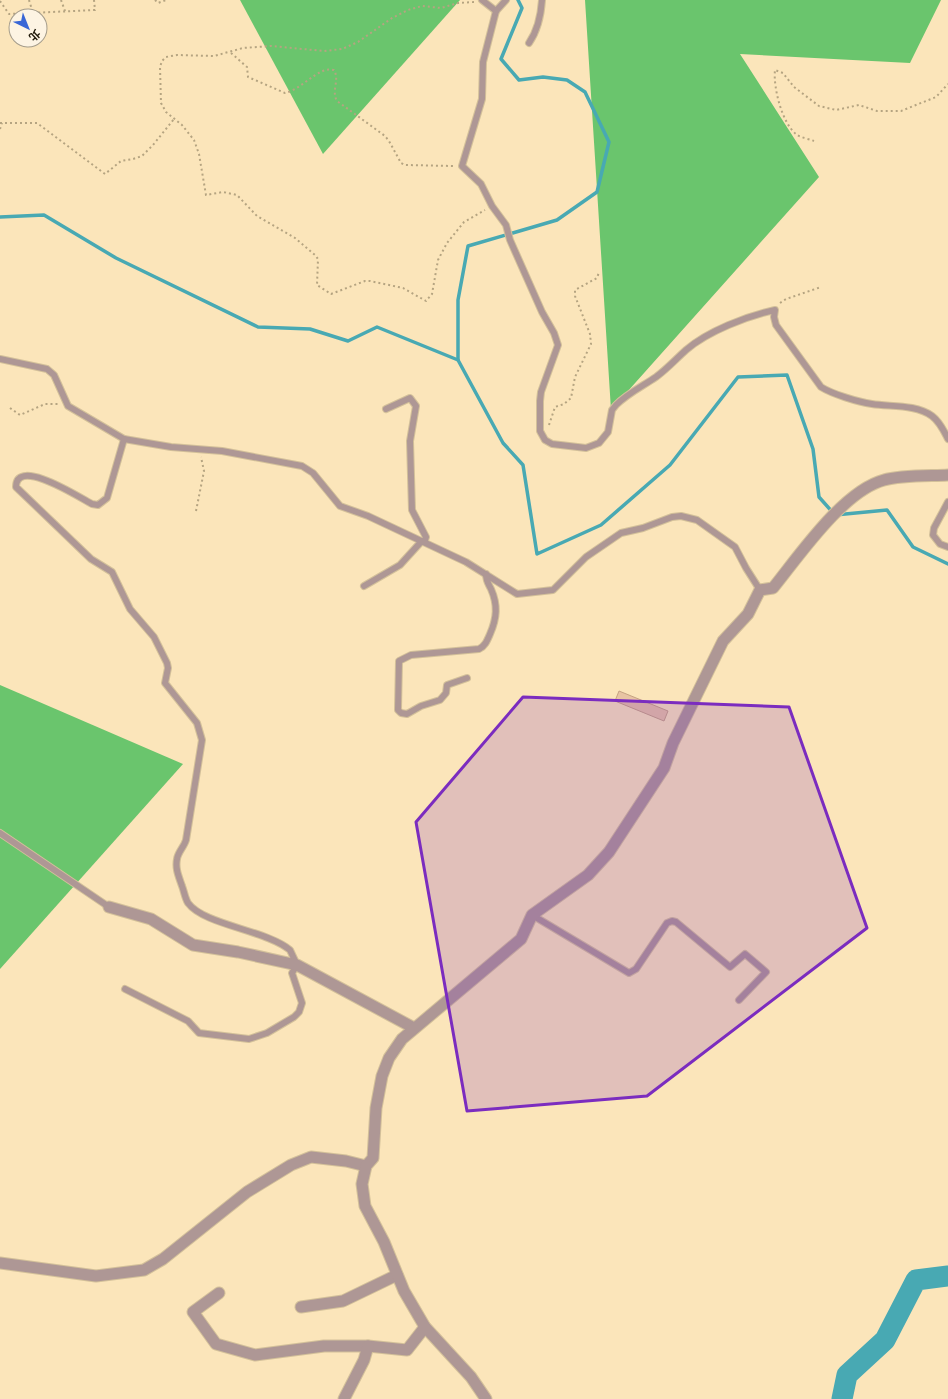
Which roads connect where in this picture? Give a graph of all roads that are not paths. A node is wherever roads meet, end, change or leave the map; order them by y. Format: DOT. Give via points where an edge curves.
graph roads {
  1 [pos="480,0"];
  2 [pos="506,0"];
  3 [pos="542,0"];
  4 [pos="496,11"];
  5 [pos="529,43"];
  6 [pos="0,359"];
  7 [pos="386,409"];
  8 [pos="124,439"];
  9 [pos="948,439"];
  10 [pos="948,475"];
  11 [pos="948,502"];
  12 [pos="423,542"];
  13 [pos="948,547"];
  14 [pos="486,574"];
  15 [pos="364,586"];
  16 [pos="760,590"];
  17 [pos="467,678"];
  18 [pos="0,833"];
  19 [pos="108,907"];
  20 [pos="532,915"];
  21 [pos="297,965"];
  22 [pos="125,989"];
  23 [pos="739,1000"];
  24 [pos="414,1028"];
  25 [pos="366,1166"];
  26 [pos="0,1263"];
  27 [pos="398,1275"];
  28 [pos="219,1293"];
  29 [pos="300,1307"];
  30 [pos="426,1327"];
  31 [pos="368,1346"];
  32 [pos="344,1399"];
  33 [pos="486,1399"];
  1 -- 4 [label="lane"];
  2 -- 4 [label="lane"];
  3 -- 5 [label="lane" via="539,22"];
  4 -- 9 [label="lane" via="483,62 482,99 462,166 481,184 492,206 506,225 510,240 558,345 541,392 539,427 545,440 552,444 586,448 599,443 608,432 612,410 616,405 663,372 686,350 700,340 736,323 775,310 776,325 822,387 867,403 902,407 929,414 937,421"];
  6 -- 8 [label="lane" via="47,369 51,372 66,404"];
  7 -- 12 [label="lane" via="410,398 416,406 410,441 412,510 426,537"];
  8 -- 12 [label="lane" via="171,447 198,448 302,466 313,474 340,506"];
  8 -- 21 [label="lane" via="107,498 98,505 54,482 31,476 20,478 16,487 92,559 112,572 130,609 154,638 167,663 165,683 200,728 202,740 186,840 178,853 176,869 187,900 196,910 214,919 245,929 287,948"];
  10 -- 16 [label="street" via="885,479 860,491 829,520 774,588"];
  11 -- 13 [label="lane" via="933,535 940,544"];
  12 -- 14 [label="lane"];
  12 -- 15 [label="lane" via="400,565"];
  14 -- 16 [label="lane" via="517,594 548,592 558,586 586,558 621,533 681,516 697,520 735,546"];
  14 -- 17 [label="lane" via="497,610 495,624 486,643 479,649 410,655 399,661 398,710 407,714 420,706 440,700 448,685"];
  16 -- 20 [label="street" via="748,614 723,641 673,743 664,768 609,852 588,875"];
  18 -- 19 [label="lane"];
  19 -- 21 [label="street" via="151,919 193,945"];
  20 -- 23 [label="lane" via="629,973 636,969 668,923 676,922 730,967 745,954 766,972"];
  20 -- 24 [label="street" via="521,939"];
  21 -- 22 [label="lane" via="292,973 302,1003 299,1012 267,1033 249,1039 199,1033 188,1021"];
  21 -- 24 [label="street"];
  24 -- 25 [label="street" via="402,1039 389,1058 382,1076 376,1108 373,1158"];
  25 -- 26 [label="street" via="311,1157 291,1165 247,1192 163,1259 144,1270 96,1276"];
  25 -- 27 [label="street" via="362,1184 365,1206"];
  27 -- 29 [label="street" via="343,1301"];
  27 -- 30 [label="street" via="404,1291"];
  28 -- 31 [label="street" via="193,1312 216,1344 255,1355 324,1346"];
  30 -- 31 [label="street" via="407,1350"];
  30 -- 33 [label="street" via="471,1377"];
  31 -- 32 [label="street" via="364,1360"];
}
